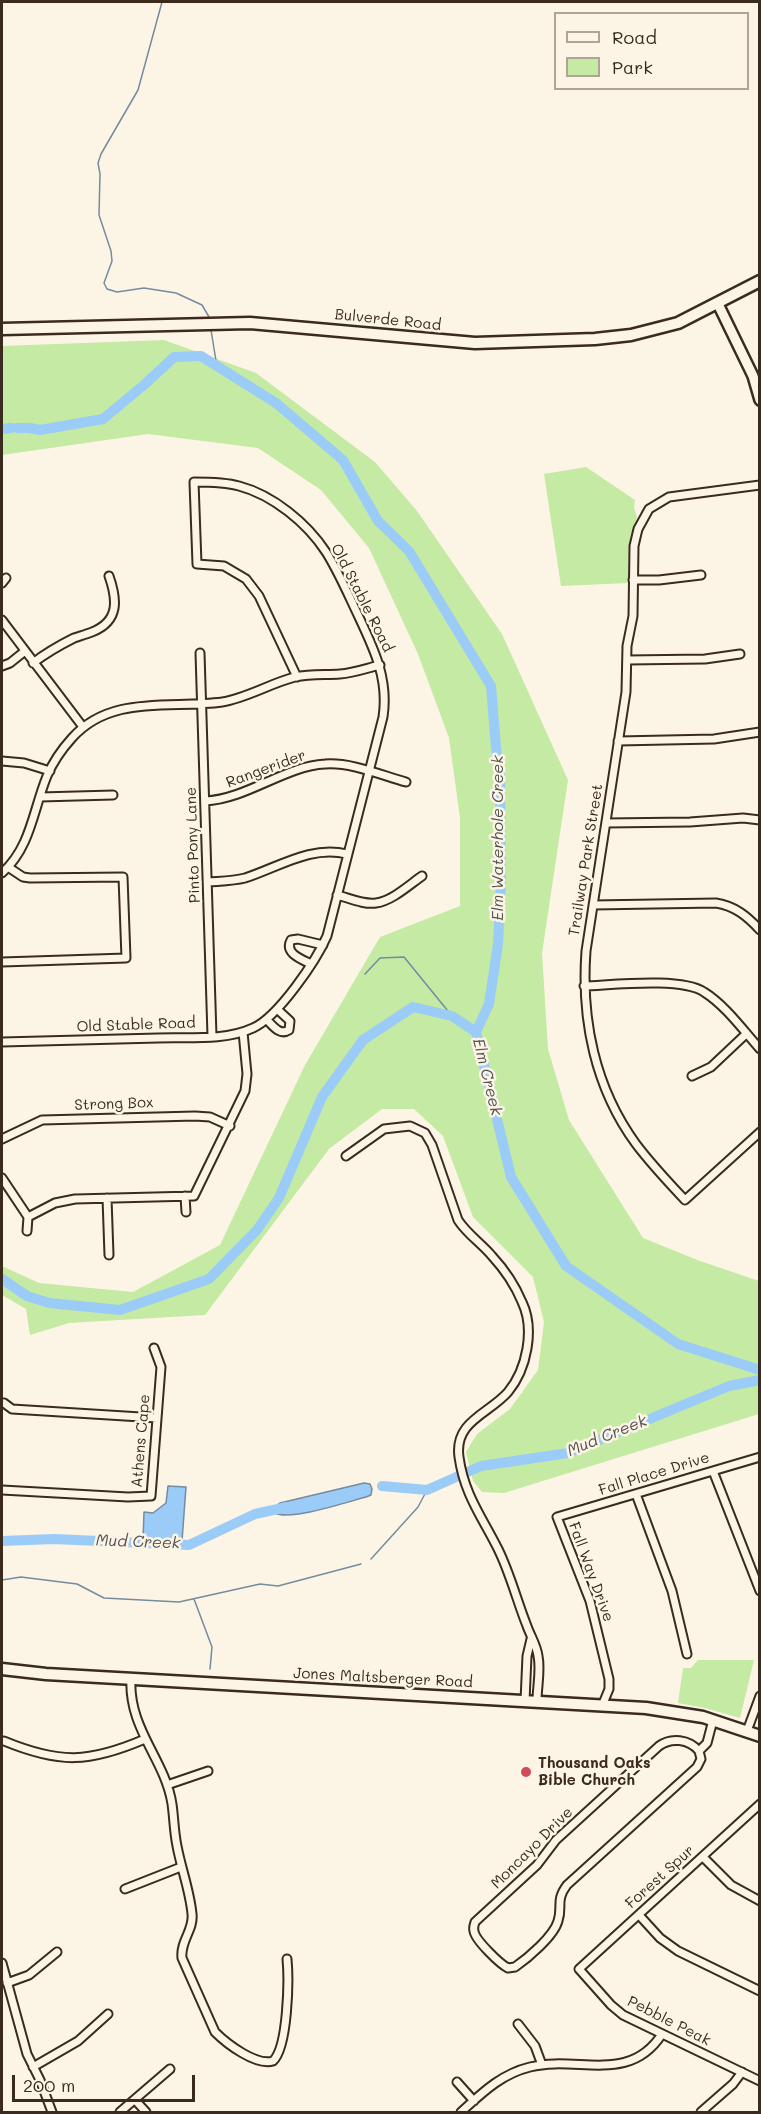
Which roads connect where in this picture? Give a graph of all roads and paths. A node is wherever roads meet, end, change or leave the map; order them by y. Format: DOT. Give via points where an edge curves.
graph roads {
  1 [pos="759,281"];
  2 [pos="718,304"];
  3 [pos="2,329"];
  4 [pos="759,400"];
  5 [pos="759,485"];
  6 [pos="701,575"];
  7 [pos="109,576"];
  8 [pos="633,580"];
  9 [pos="2,620"];
  10 [pos="25,651"];
  11 [pos="200,653"];
  12 [pos="740,654"];
  13 [pos="627,660"];
  14 [pos="33,663"];
  15 [pos="380,665"];
  16 [pos="2,666"];
  17 [pos="297,676"];
  18 [pos="202,704"];
  19 [pos="84,727"];
  20 [pos="759,732"];
  21 [pos="618,741"];
  22 [pos="2,761"];
  23 [pos="50,771"];
  24 [pos="369,772"];
  25 [pos="406,782"];
  26 [pos="113,795"];
  27 [pos="40,797"];
  28 [pos="205,801"];
  29 [pos="759,820"];
  30 [pos="606,823"];
  31 [pos="347,854"];
  32 [pos="8,867"];
  33 [pos="2,873"];
  34 [pos="422,876"];
  35 [pos="208,882"];
  36 [pos="337,895"];
  37 [pos="593,904"];
  38 [pos="759,930"];
  39 [pos="323,945"];
  40 [pos="2,962"];
  41 [pos="311,964"];
  42 [pos="584,986"];
  43 [pos="277,1009"];
  44 [pos="267,1020"];
  45 [pos="243,1032"];
  46 [pos="746,1034"];
  47 [pos="212,1036"];
  48 [pos="2,1042"];
  49 [pos="759,1049"];
  50 [pos="692,1076"];
  51 [pos="230,1126"];
  52 [pos="759,1132"];
  53 [pos="2,1139"];
  54 [pos="346,1156"];
  55 [pos="2,1178"];
  56 [pos="185,1196"];
  57 [pos="107,1197"];
  58 [pos="186,1212"];
  59 [pos="28,1217"];
  60 [pos="27,1231"];
  61 [pos="109,1255"];
  62 [pos="154,1348"];
  63 [pos="4,1403"];
  64 [pos="157,1418"];
  65 [pos="759,1457"];
  66 [pos="713,1471"];
  67 [pos="2,1490"];
  68 [pos="636,1494"];
  69 [pos="557,1517"];
  70 [pos="759,1591"];
  71 [pos="531,1639"];
  72 [pos="687,1654"];
  73 [pos="2,1668"];
  74 [pos="526,1675"];
  75 [pos="538,1676"];
  76 [pos="131,1678"];
  77 [pos="759,1695"];
  78 [pos="525,1701"];
  79 [pos="537,1701"];
  80 [pos="602,1706"];
  81 [pos="713,1720"];
  82 [pos="747,1731"];
  83 [pos="759,1736"];
  84 [pos="145,1739"];
  85 [pos="4,1741"];
  86 [pos="699,1751"];
  87 [pos="208,1771"];
  88 [pos="167,1785"];
  89 [pos="759,1804"];
  90 [pos="703,1857"];
  91 [pos="182,1867"];
  92 [pos="125,1889"];
  93 [pos="759,1901"];
  94 [pos="639,1915"];
  95 [pos="57,1952"];
  96 [pos="287,1959"];
  97 [pos="2,1963"];
  98 [pos="579,1970"];
  99 [pos="8,1983"];
  100 [pos="759,1990"];
  101 [pos="108,2014"];
  102 [pos="518,2024"];
  103 [pos="662,2034"];
  104 [pos="542,2065"];
  105 [pos="33,2067"];
  106 [pos="170,2069"];
  107 [pos="742,2072"];
  108 [pos="759,2081"];
  109 [pos="457,2082"];
  110 [pos="135,2100"];
  111 [pos="474,2101"];
  112 [pos="52,2112"];
  113 [pos="120,2112"];
  114 [pos="146,2112"];
  115 [pos="461,2112"];
  116 [pos="701,2112"];
  1 -- 2 [label="main road, Bulverde Road"];
  2 -- 3 [label="main road, Bulverde Road" via="648,332 575,340 454,342 250,323"];
  2 -- 4 [label="street" via="753,376"];
  5 -- 8 [label="street, Trailway Park Street" via="669,497 656,504 643,518 636,534"];
  6 -- 8 [label="street"];
  7 -- 14 [label="street" via="115,598 111,617 104,625 60,645"];
  8 -- 13 [label="street, Trailway Park Street"];
  9 -- 10 [label="street"];
  10 -- 14 [label="street"];
  10 -- 16 [label="street"];
  11 -- 18 [label="street, Pinto Pony Lane"];
  12 -- 13 [label="street" via="705,659"];
  13 -- 21 [label="street, Trailway Park Street"];
  14 -- 19 [label="street"];
  15 -- 17 [label="street" via="341,674"];
  15 -- 17 [label="street, Old Stable Road" via="337,571 325,550 298,521 250,489 194,482 196,564 224,566 246,579 259,596"];
  15 -- 24 [label="street, Old Stable Road" via="385,707"];
  17 -- 18 [label="street" via="228,701"];
  18 -- 19 [label="street" via="134,706 100,717"];
  18 -- 28 [label="street, Pinto Pony Lane"];
  19 -- 23 [label="street"];
  20 -- 21 [label="street" via="714,739"];
  21 -- 30 [label="street, Trailway Park Street"];
  22 -- 23 [label="street"];
  23 -- 27 [label="street"];
  24 -- 25 [label="street, Rangerider"];
  24 -- 28 [label="street, Rangerider" via="340,764 318,764 225,799"];
  24 -- 31 [label="street, Old Stable Road"];
  26 -- 27 [label="street"];
  27 -- 32 [label="street" via="25,843"];
  28 -- 35 [label="street, Pinto Pony Lane"];
  29 -- 30 [label="street"];
  30 -- 37 [label="street, Trailway Park Street"];
  31 -- 35 [label="street" via="329,850 312,853 241,879"];
  31 -- 36 [label="street, Old Stable Road"];
  32 -- 33 [label="street"];
  32 -- 40 [label="street" via="30,878 123,877 126,958"];
  34 -- 36 [label="street" via="376,903"];
  35 -- 47 [label="street, Pinto Pony Lane"];
  36 -- 39 [label="street, Old Stable Road"];
  37 -- 38 [label="street" via="716,903 742,913"];
  37 -- 42 [label="street, Trailway Park Street"];
  39 -- 41 [label="street, Old Stable Road"];
  39 -- 41 [label="street" via="298,939 289,942 292,954"];
  41 -- 43 [label="street, Old Stable Road"];
  42 -- 46 [label="street" via="693,987 713,998"];
  42 -- 52 [label="street, Trailway Park Street" via="590,1037 607,1092 635,1143 685,1200"];
  43 -- 44 [label="street, Old Stable Road"];
  43 -- 44 [label="street" via="290,1021 289,1029 281,1032"];
  44 -- 45 [label="street, Old Stable Road"];
  45 -- 47 [label="street, Old Stable Road"];
  45 -- 51 [label="street" via="246,1085"];
  46 -- 49 [label="street"];
  46 -- 50 [label="street" via="711,1067"];
  47 -- 48 [label="street, Old Stable Road"];
  51 -- 53 [label="street, Strong Box" via="195,1116 42,1120"];
  51 -- 56 [label="street" via="194,1196"];
  54 -- 71 [label="street" via="384,1129 410,1126 425,1133 458,1220 492,1256 524,1304 527,1350 518,1377 507,1393 465,1427 459,1456 470,1500 498,1550"];
  55 -- 59 [label="street"];
  56 -- 57 [label="street"];
  56 -- 58 [label="street"];
  57 -- 59 [label="street" via="64,1201"];
  57 -- 61 [label="street"];
  59 -- 60 [label="street"];
  62 -- 64 [label="street, Athens Cape" via="160,1368"];
  63 -- 64 [label="street" via="12,1409"];
  64 -- 67 [label="street, Athens Cape" via="151,1496"];
  65 -- 66 [label="street, Fall Place Drive"];
  66 -- 68 [label="street, Fall Place Drive"];
  66 -- 70 [label="street"];
  68 -- 69 [label="street, Fall Place Drive"];
  68 -- 72 [label="street" via="672,1591"];
  69 -- 80 [label="street, Fall Way Drive" via="596,1623 609,1680"];
  71 -- 74 [label="street"];
  71 -- 75 [label="street" via="538,1655"];
  73 -- 76 [label="main road, Jones Maltsberger Road"];
  74 -- 75 [label="street"];
  74 -- 78 [label="street"];
  75 -- 79 [label="street"];
  76 -- 78 [label="main road, Jones Maltsberger Road"];
  76 -- 84 [label="street" via="131,1697"];
  77 -- 82 [label="street"];
  78 -- 79 [label="main road, Jones Maltsberger Road"];
  79 -- 80 [label="main road, Jones Maltsberger Road"];
  80 -- 81 [label="main road, Jones Maltsberger Road"];
  81 -- 82 [label="main road, Jones Maltsberger Road"];
  81 -- 86 [label="street" via="707,1743"];
  82 -- 83 [label="main road, Jones Maltsberger Road"];
  84 -- 85 [label="street" via="111,1752 78,1758 46,1755"];
  84 -- 88 [label="street"];
  86 -- 86 [label="street, Moncayo Drive" via="697,1767 567,1885 559,1900 560,1919 552,1933 518,1965 508,1968 500,1964 474,1935 475,1922 658,1746 675,1740"];
  87 -- 88 [label="street"];
  88 -- 91 [label="street"];
  89 -- 90 [label="street, Forest Spur"];
  90 -- 93 [label="street" via="731,1885"];
  90 -- 94 [label="street, Forest Spur"];
  91 -- 92 [label="street"];
  91 -- 96 [label="street" via="192,1916 182,1945 182,1958 215,2032 262,2062 273,2061 280,2053 288,1994"];
  94 -- 98 [label="street, Forest Spur"];
  94 -- 100 [label="street" via="678,1951"];
  95 -- 99 [label="street" via="29,1975"];
  97 -- 99 [label="street"];
  98 -- 103 [label="street, Pebble Peak" via="618,2011"];
  99 -- 105 [label="street"];
  101 -- 105 [label="street" via="78,2041"];
  102 -- 104 [label="street" via="535,2046"];
  103 -- 104 [label="street" via="648,2051 624,2064"];
  103 -- 107 [label="street, Pebble Peak"];
  104 -- 111 [label="street" via="501,2078"];
  105 -- 112 [label="street"];
  106 -- 110 [label="street"];
  107 -- 108 [label="street, Pebble Peak"];
  107 -- 116 [label="street"];
  109 -- 111 [label="street"];
  110 -- 113 [label="street"];
  110 -- 114 [label="street"];
  111 -- 115 [label="street"];
}
